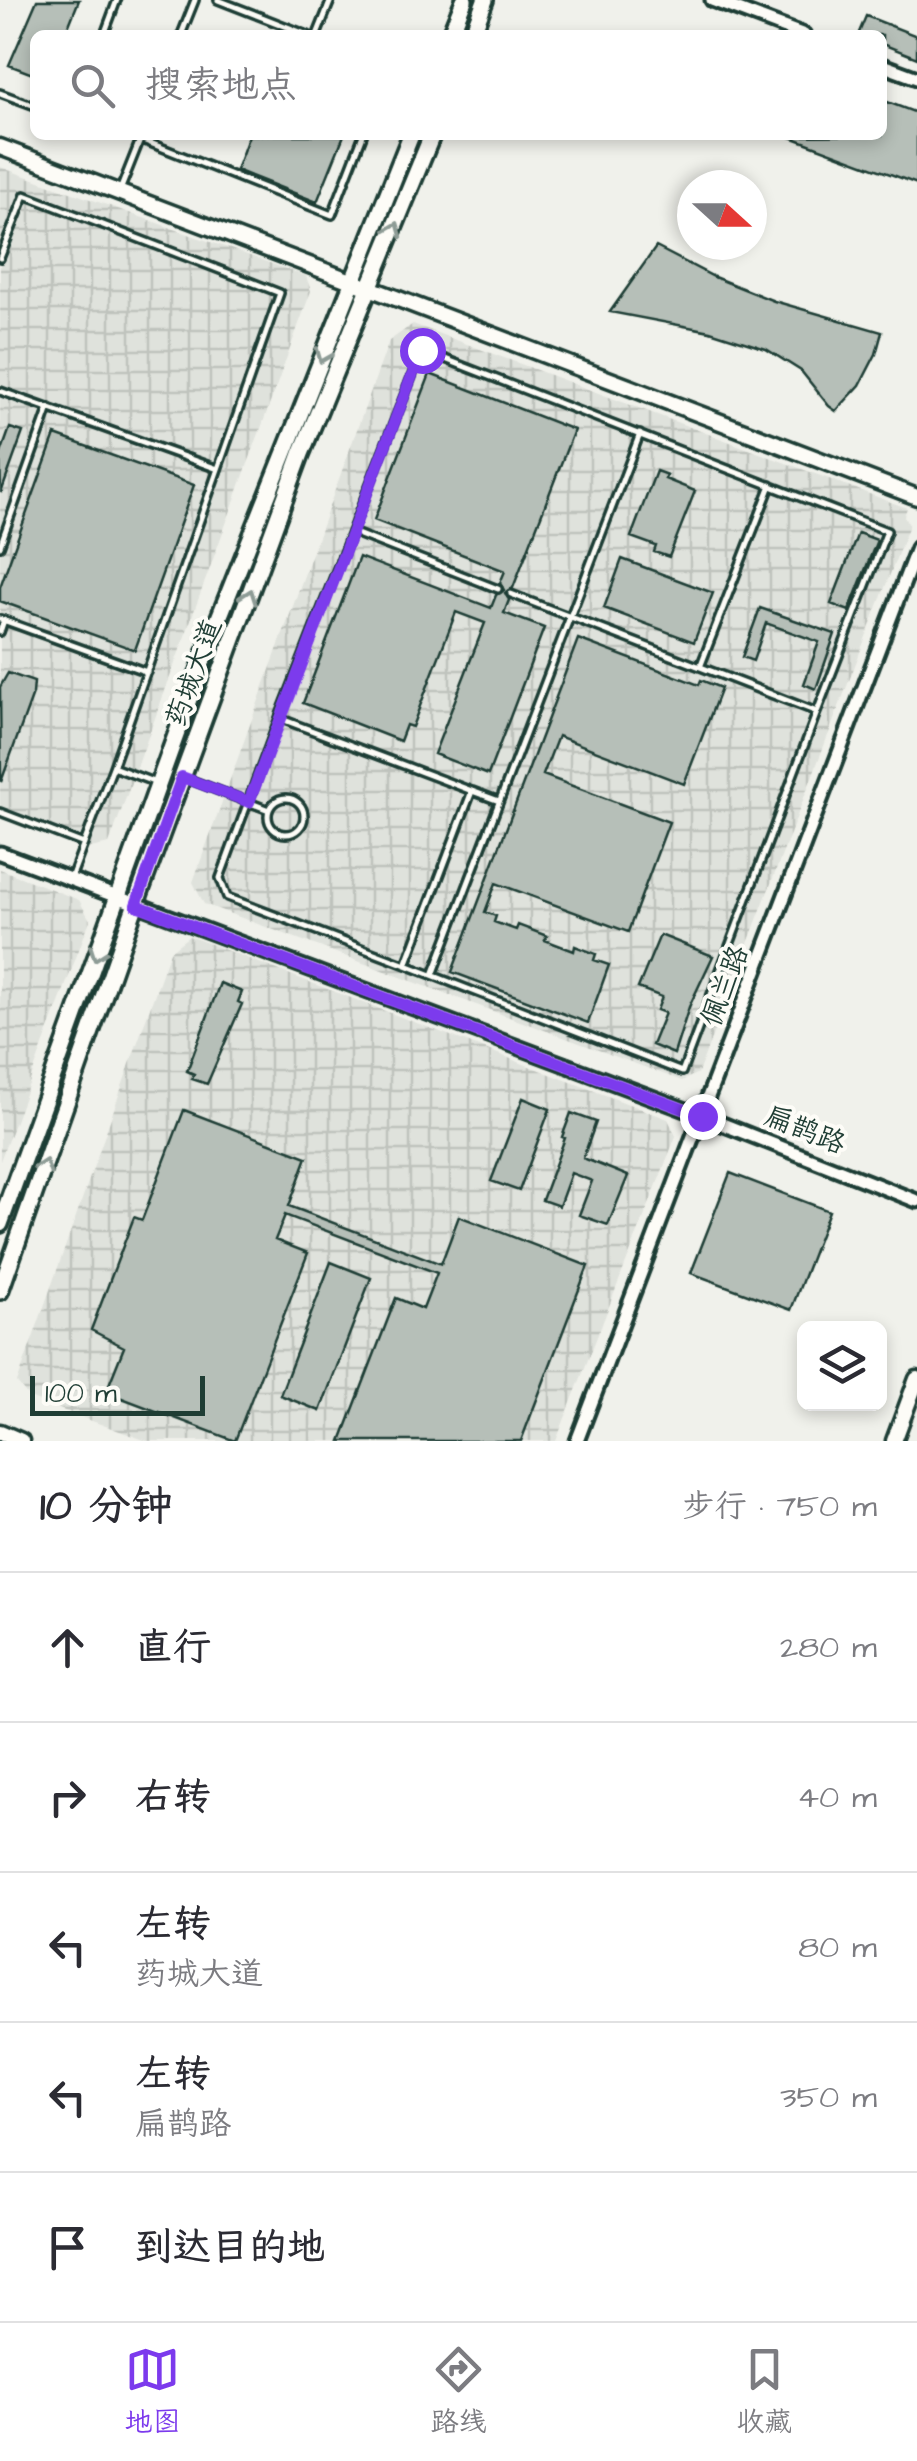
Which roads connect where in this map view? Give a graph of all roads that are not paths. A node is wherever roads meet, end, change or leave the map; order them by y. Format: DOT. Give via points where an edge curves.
graph roads {
  1 [pos="117,0"];
  2 [pos="195,0"];
  3 [pos="218,0"];
  4 [pos="331,0"];
  5 [pos="464,0"];
  6 [pos="485,0"];
  7 [pos="712,0"];
  8 [pos="106,30"];
  9 [pos="183,30"];
  10 [pos="295,30"];
  11 [pos="319,30"];
  12 [pos="452,30"];
  13 [pos="474,30"];
  14 [pos="791,30"];
  15 [pos="887,67"];
  16 [pos="917,78"];
  17 [pos="0,93"];
  18 [pos="30,104"];
  19 [pos="140,140"];
  20 [pos="148,140"];
  21 [pos="361,140"];
  22 [pos="409,140"];
  23 [pos="430,140"];
  24 [pos="0,146"];
  25 [pos="120,192"];
  26 [pos="0,258"];
  27 [pos="353,282"];
  28 [pos="372,289"];
  29 [pos="0,391"];
  30 [pos="49,408"];
  31 [pos="640,434"];
  32 [pos="218,469"];
  33 [pos="770,485"];
  34 [pos="917,497"];
  35 [pos="352,532"];
  36 [pos="0,546"];
  37 [pos="917,548"];
  38 [pos="498,589"];
  39 [pos="511,594"];
  40 [pos="570,616"];
  41 [pos="2,619"];
  42 [pos="0,632"];
  43 [pos="700,667"];
  44 [pos="147,672"];
  45 [pos="817,712"];
  46 [pos="279,718"];
  47 [pos="114,767"];
  48 [pos="182,777"];
  49 [pos="158,784"];
  50 [pos="472,791"];
  51 [pos="499,801"];
  52 [pos="249,802"];
  53 [pos="269,810"];
  54 [pos="0,812"];
  55 [pos="84,844"];
  56 [pos="0,853"];
  57 [pos="70,880"];
  58 [pos="118,898"];
  59 [pos="136,905"];
  60 [pos="406,965"];
  61 [pos="432,976"];
  62 [pos="702,1116"];
  63 [pos="917,1201"];
  64 [pos="0,1224"];
  65 [pos="0,1290"];
  66 [pos="917,1379"];
  67 [pos="0,1432"];
  68 [pos="22,1441"];
  69 [pos="577,1441"];
  70 [pos="894,1441"];
  1 -- 8 [label="lane"];
  2 -- 9 [label="lane"];
  3 -- 10 [label="lane"];
  4 -- 11 [label="lane"];
  5 -- 12 [label="main road"];
  6 -- 13 [label="main road"];
  7 -- 14 [label="street"];
  15 -- 16 [label="street"];
  17 -- 18 [label="lane"];
  19 -- 25 [label="lane"];
  20 -- 21 [label="lane" via="332,215"];
  22 -- 27 [label="main road, 药城大道"];
  28 -- 23 [label="main road, 药城大道, one-way"];
  24 -- 25 [label="street"];
  25 -- 27 [label="street"];
  26 -- 32 [label="lane" via="25,194 280,292"];
  27 -- 28 [label="street"];
  27 -- 49 [label="main road, 药城大道, one-way"];
  28 -- 34 [label="street"];
  48 -- 28 [label="main road, 药城大道, one-way" via="301,454"];
  29 -- 30 [label="lane"];
  30 -- 32 [label="lane"];
  30 -- 36 [label="lane"];
  31 -- 33 [label="lane"];
  31 -- 35 [label="lane" via="422,350"];
  31 -- 40 [label="lane"];
  32 -- 44 [label="lane"];
  33 -- 43 [label="lane"];
  33 -- 45 [label="lane" via="888,530"];
  35 -- 38 [label="lane"];
  35 -- 46 [label="lane"];
  37 -- 62 [label="street, 佩兰路"];
  39 -- 40 [label="lane"];
  40 -- 43 [label="lane"];
  40 -- 51 [label="lane"];
  41 -- 42 [label="lane"];
  41 -- 44 [label="lane"];
  43 -- 45 [label="lane"];
  44 -- 47 [label="lane"];
  45 -- 61 [label="lane" via="682,1072"];
  46 -- 50 [label="lane"];
  46 -- 52 [label="lane"];
  47 -- 49 [label="lane"];
  47 -- 55 [label="lane"];
  48 -- 52 [label="lane"];
  48 -- 59 [label="main road, 药城大道"];
  49 -- 58 [label="main road, 药城大道"];
  50 -- 51 [label="lane"];
  50 -- 60 [label="lane"];
  51 -- 61 [label="lane"];
  52 -- 53 [label="lane"];
  52 -- 60 [label="lane" via="220,878 227,898"];
  53 -- 53 [label="lane" via="280,834 303,823 304,812 293,800 276,801"];
  54 -- 55 [label="lane"];
  55 -- 57 [label="lane"];
  56 -- 57 [label="street, 扁鹊路"];
  57 -- 58 [label="street, 扁鹊路"];
  58 -- 59 [label="street, 扁鹊路"];
  58 -- 64 [label="main road, 药城大道, one-way"];
  59 -- 62 [label="street, 扁鹊路"];
  65 -- 59 [label="main road, 药城大道, one-way"];
  60 -- 61 [label="lane"];
  62 -- 63 [label="street, 扁鹊路"];
  62 -- 69 [label="street, 佩兰路"];
  66 -- 70 [label="street"];
  67 -- 68 [label="street"];
}
